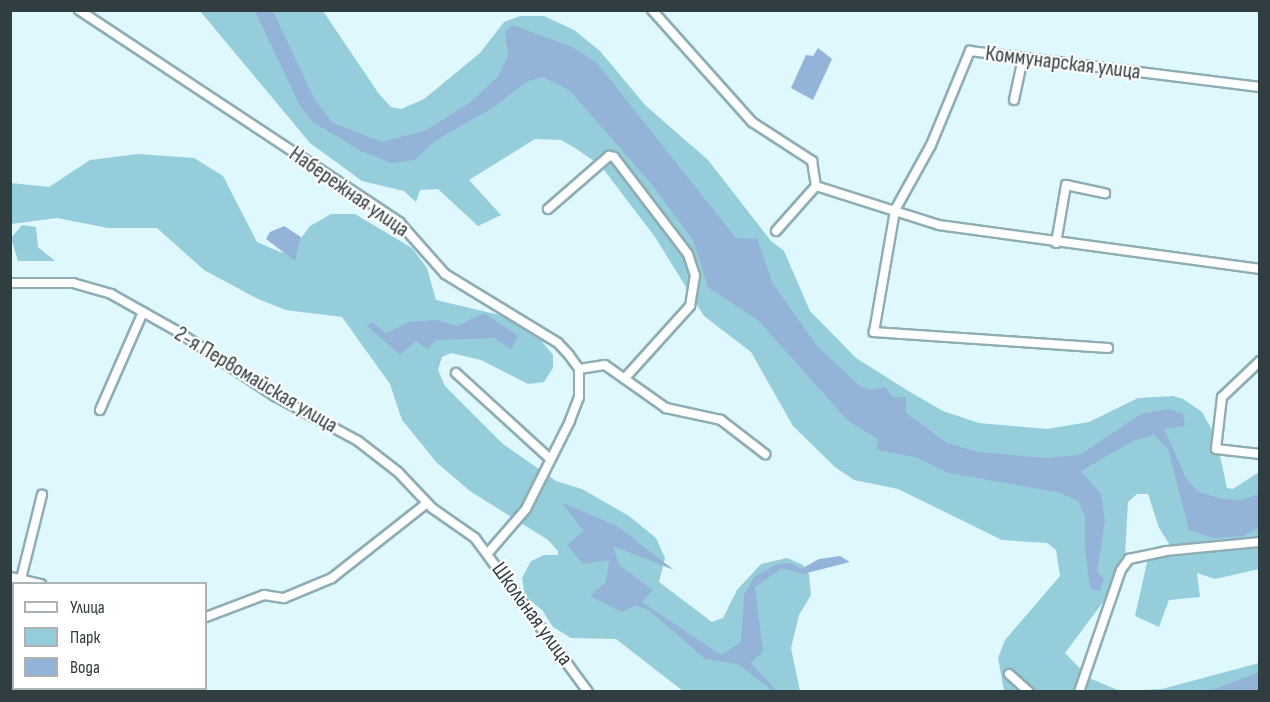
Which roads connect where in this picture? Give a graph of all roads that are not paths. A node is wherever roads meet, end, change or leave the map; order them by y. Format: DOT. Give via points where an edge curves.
graph roads {
  1 [pos="79,10"];
  2 [pos="652,10"];
  3 [pos="1023,58"];
  4 [pos="1260,87"];
  5 [pos="1014,100"];
  6 [pos="816,186"];
  7 [pos="1105,193"];
  8 [pos="548,208"];
  9 [pos="895,210"];
  10 [pos="776,231"];
  11 [pos="1056,243"];
  12 [pos="1260,269"];
  13 [pos="10,283"];
  14 [pos="143,312"];
  15 [pos="1108,348"];
  16 [pos="1260,361"];
  17 [pos="579,369"];
  18 [pos="456,373"];
  19 [pos="624,379"];
  20 [pos="100,410"];
  21 [pos="765,454"];
  22 [pos="1260,454"];
  23 [pos="549,458"];
  24 [pos="42,495"];
  25 [pos="427,503"];
  26 [pos="475,538"];
  27 [pos="1260,542"];
  28 [pos="488,553"];
  29 [pos="10,577"];
  30 [pos="21,579"];
  31 [pos="33,582"];
  32 [pos="207,617"];
  33 [pos="1009,675"];
  34 [pos="588,692"];
  35 [pos="1029,692"];
  36 [pos="1079,692"];
  1 -- 17 [label="street, Набережная улица" via="399,222 445,274 558,343"];
  2 -- 6 [label="street" via="752,122 812,161"];
  3 -- 4 [label="street, Коммунарская улица"];
  3 -- 5 [label="street"];
  3 -- 9 [label="street, Коммунарская улица" via="970,51 931,145"];
  6 -- 9 [label="street"];
  6 -- 10 [label="street"];
  7 -- 11 [label="street" via="1066,185"];
  8 -- 19 [label="street" via="609,156 614,157 688,254 695,275 690,306"];
  9 -- 11 [label="street" via="939,225"];
  9 -- 15 [label="street, Коммунарская улица" via="874,332"];
  11 -- 12 [label="street"];
  13 -- 14 [label="street, 2-я Первомайская улица" via="37,281 92,287"];
  14 -- 20 [label="street"];
  14 -- 25 [label="street, 2-я Первомайская улица" via="274,396 358,441 398,472"];
  16 -- 22 [label="street" via="1222,397 1216,449"];
  17 -- 19 [label="street" via="605,365"];
  17 -- 23 [label="street" via="579,397"];
  18 -- 23 [label="street"];
  19 -- 21 [label="street" via="666,408 720,420"];
  23 -- 28 [label="street" via="526,509"];
  24 -- 30 [label="street"];
  25 -- 26 [label="street, 2-я Первомайская улица"];
  25 -- 32 [label="street" via="332,578 284,598 264,595"];
  26 -- 28 [label="street, Школьная улица"];
  27 -- 36 [label="street" via="1166,551 1129,559 1118,579"];
  28 -- 34 [label="street, Школьная улица"];
  29 -- 30 [label="street"];
  30 -- 31 [label="street"];
  33 -- 35 [label="street"];
}
